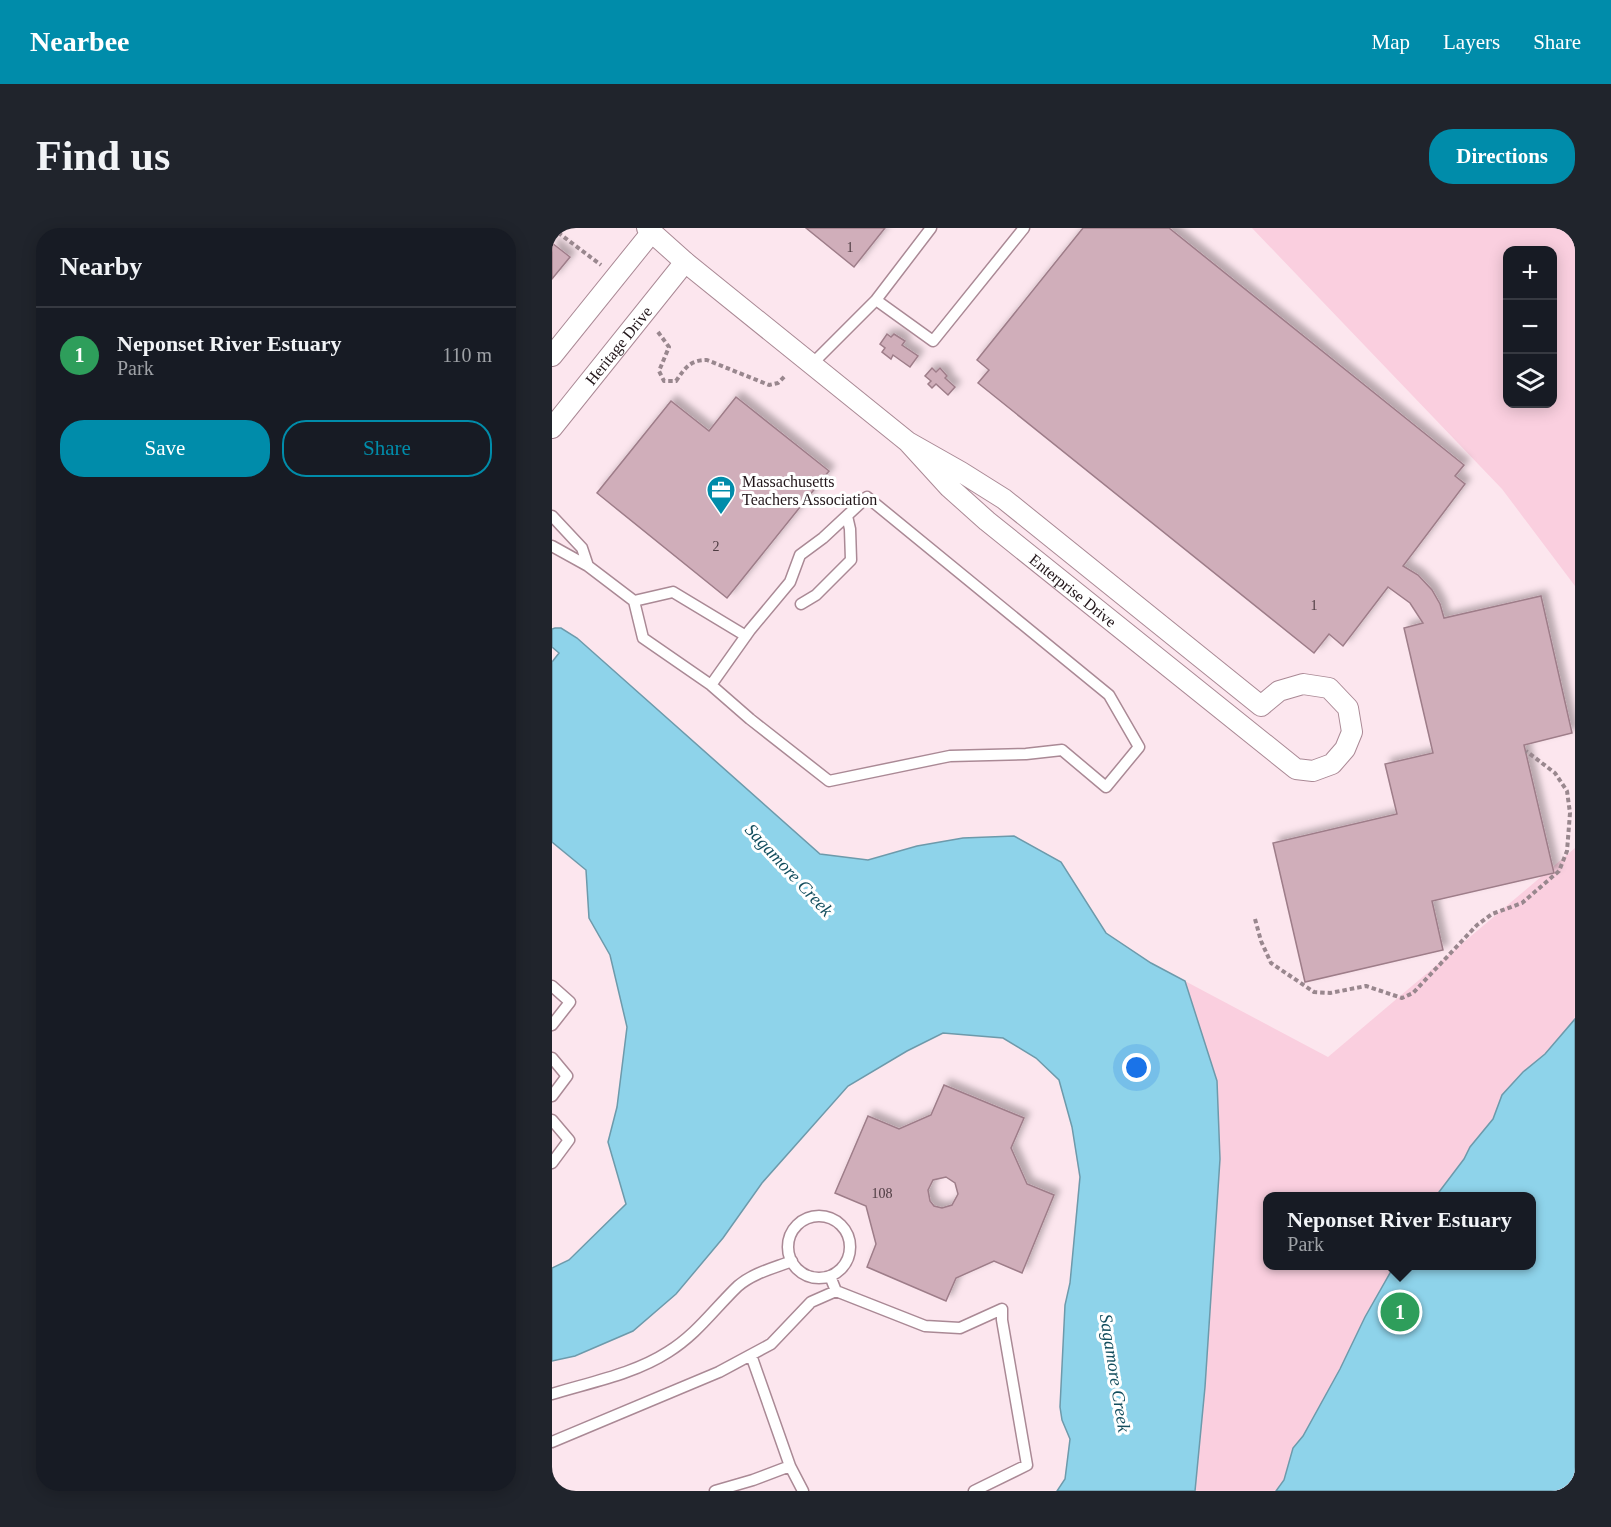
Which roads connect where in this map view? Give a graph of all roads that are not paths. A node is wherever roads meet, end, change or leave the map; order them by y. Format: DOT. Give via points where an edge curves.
graph roads {
  1 [pos="931,228"];
  2 [pos="1024,228"];
  3 [pos="649,230"];
  4 [pos="685,262"];
  5 [pos="876,300"];
  6 [pos="552,356"];
  7 [pos="812,364"];
  8 [pos="552,428"];
  9 [pos="908,442"];
  10 [pos="552,516"];
  11 [pos="847,516"];
  12 [pos="553,550"];
  13 [pos="588,566"];
  14 [pos="634,601"];
  15 [pos="801,604"];
  16 [pos="746,636"];
  17 [pos="711,685"];
  18 [pos="552,986"];
  19 [pos="552,1025"];
  20 [pos="552,1058"];
  21 [pos="552,1096"];
  22 [pos="552,1120"];
  23 [pos="552,1163"];
  24 [pos="792,1261"];
  25 [pos="830,1276"];
  26 [pos="836,1291"];
  27 [pos="751,1355"];
  28 [pos="552,1394"];
  29 [pos="552,1442"];
  30 [pos="790,1466"];
  31 [pos="753,1486"];
  32 [pos="715,1491"];
  33 [pos="802,1491"];
  34 [pos="974,1491"];
  1 -- 5 [label="lane"];
  2 -- 5 [label="lane" via="933,341"];
  3 -- 4 [label="street, Enterprise Drive"];
  3 -- 6 [label="street"];
  4 -- 7 [label="street, Enterprise Drive"];
  4 -- 8 [label="street, Heritage Drive"];
  5 -- 7 [label="lane"];
  7 -- 9 [label="street, Enterprise Drive"];
  9 -- 9 [label="street, Enterprise Drive" via="987,521 1296,769 1313,771 1332,764 1346,750 1352,732 1348,708 1329,688 1303,684 1279,691 1261,706 1004,499"];
  10 -- 13 [label="lane" via="582,548"];
  11 -- 15 [label="lane" via="851,560 816,595"];
  11 -- 16 [label="lane" via="800,555 790,582"];
  11 -- 17 [label="lane" via="867,497 1109,695 1139,747 1106,787 1062,750 950,756 829,781"];
  12 -- 13 [label="lane"];
  13 -- 14 [label="lane"];
  14 -- 16 [label="lane" via="673,592"];
  14 -- 17 [label="lane" via="643,638"];
  16 -- 17 [label="lane"];
  18 -- 19 [label="lane" via="570,1002"];
  20 -- 21 [label="lane" via="567,1076"];
  22 -- 23 [label="lane" via="569,1140"];
  24 -- 25 [label="lane" via="813,1277"];
  24 -- 25 [label="lane" via="789,1240 800,1222 809,1217 830,1218 840,1223 850,1241 846,1262"];
  24 -- 28 [label="lane" via="740,1285 694,1333 667,1353 637,1369"];
  25 -- 26 [label="lane"];
  26 -- 27 [label="lane" via="811,1302 771,1344"];
  26 -- 34 [label="lane" via="925,1326 960,1328 1002,1309 1027,1465"];
  27 -- 29 [label="lane"];
  27 -- 30 [label="lane"];
  30 -- 31 [label="lane"];
  30 -- 33 [label="lane"];
  31 -- 32 [label="lane"];
}
